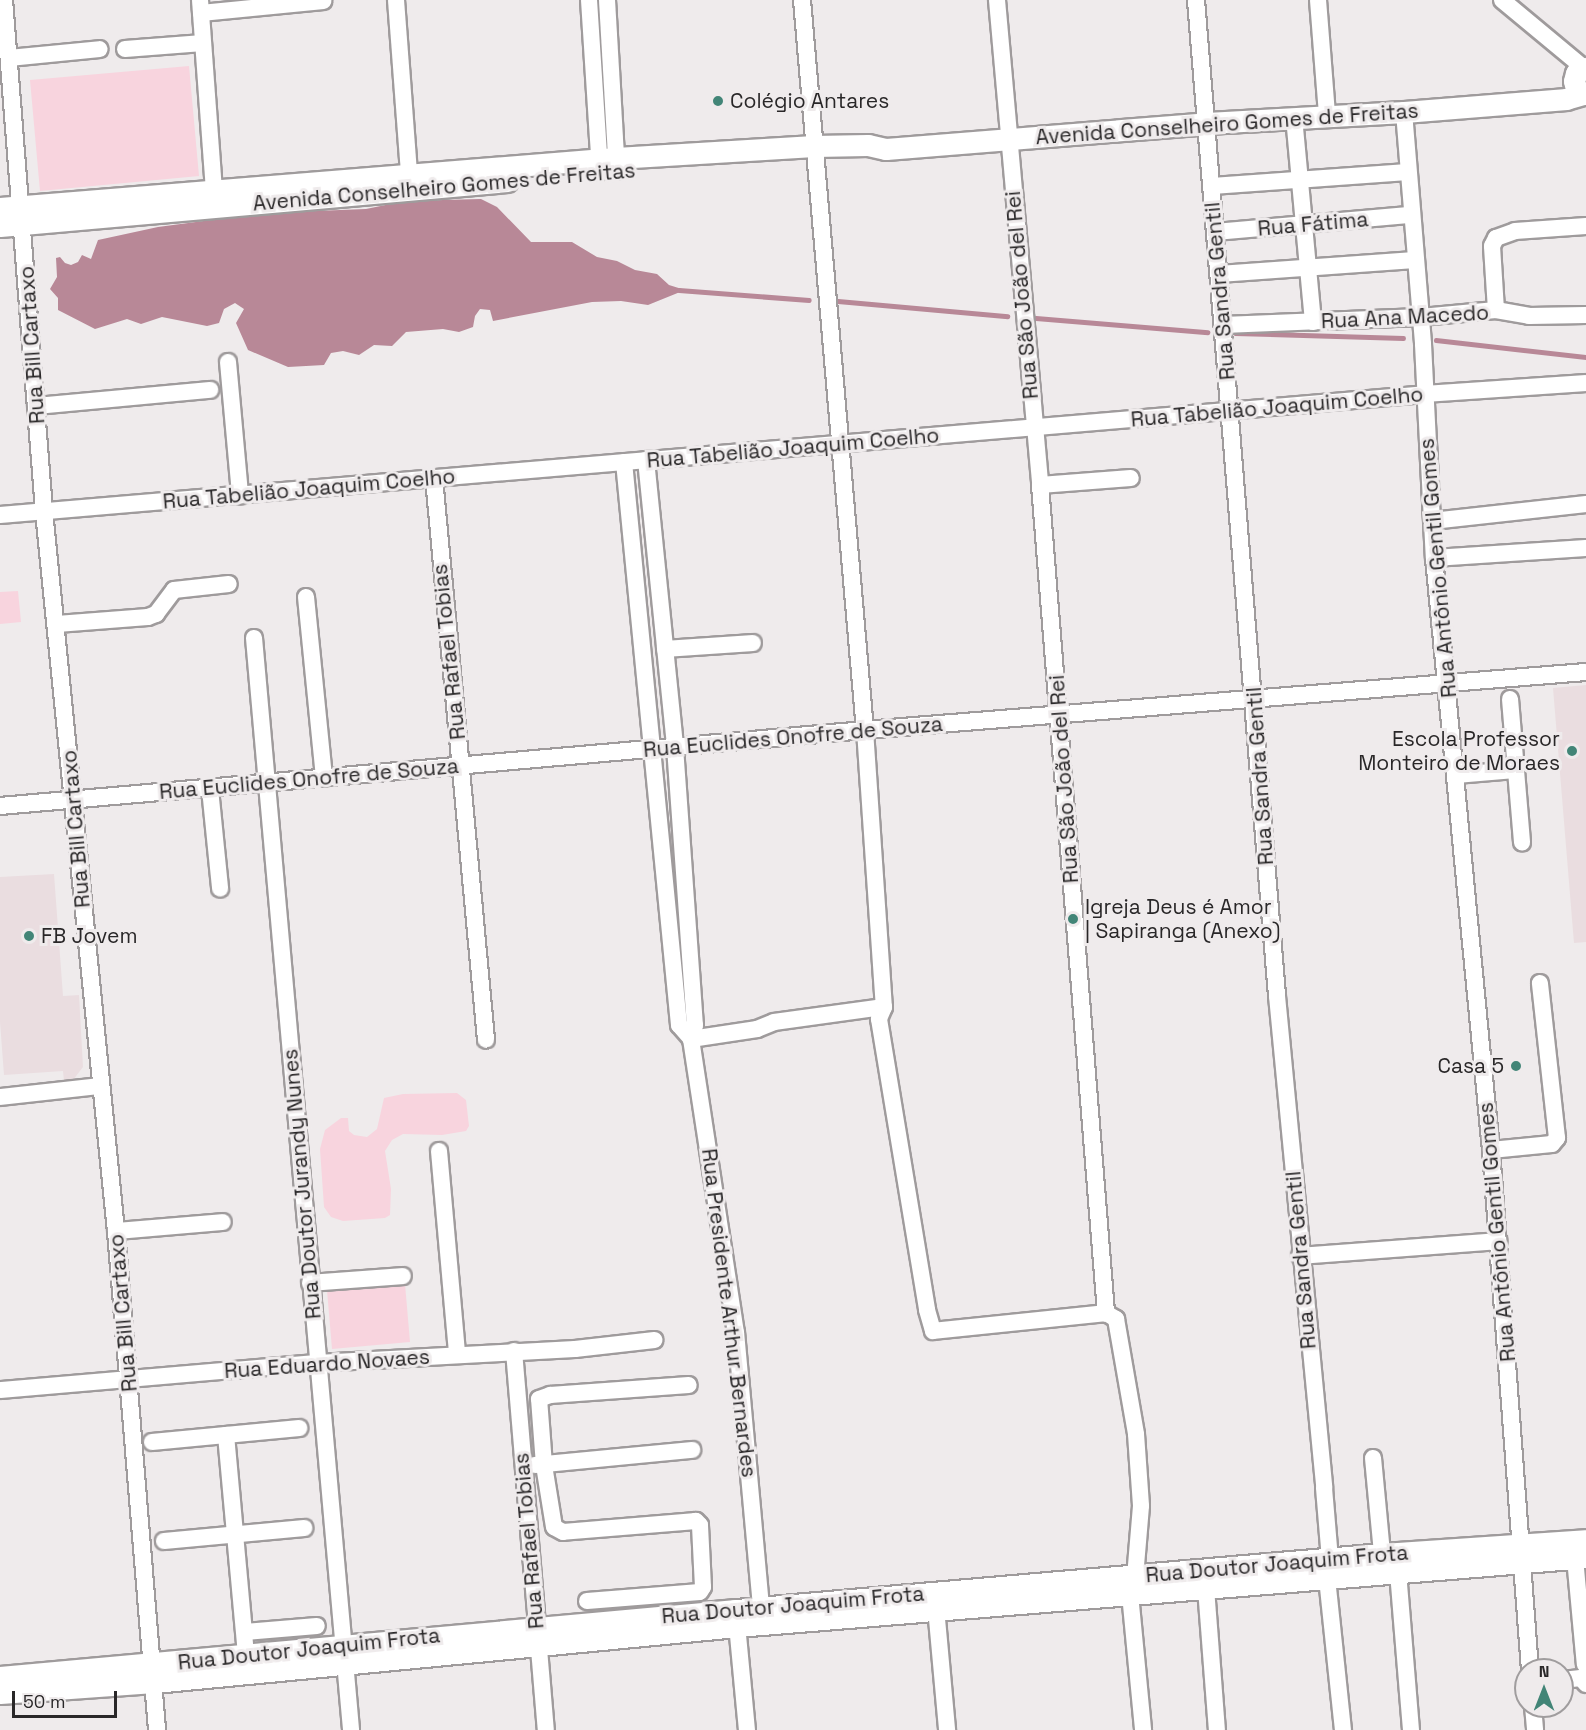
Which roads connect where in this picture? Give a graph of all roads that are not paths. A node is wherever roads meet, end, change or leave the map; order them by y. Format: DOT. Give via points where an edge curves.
graph roads {
  1 [pos="4,0"];
  2 [pos="396,0"];
  3 [pos="589,0"];
  4 [pos="607,0"];
  5 [pos="802,0"];
  6 [pos="997,0"];
  7 [pos="1196,0"];
  8 [pos="1318,0"];
  9 [pos="1502,0"];
  10 [pos="323,1"];
  11 [pos="201,6"];
  12 [pos="203,43"];
  13 [pos="100,49"];
  14 [pos="125,49"];
  15 [pos="9,58"];
  16 [pos="1578,80"];
  17 [pos="1404,112"];
  18 [pos="1327,115"];
  19 [pos="1294,117"];
  20 [pos="1207,123"];
  21 [pos="1008,140"];
  22 [pos="814,152"];
  23 [pos="608,165"];
  24 [pos="1407,172"];
  25 [pos="1300,179"];
  26 [pos="410,183"];
  27 [pos="1212,186"];
  28 [pos="215,198"];
  29 [pos="0,208"];
  30 [pos="22,215"];
  31 [pos="1411,215"];
  32 [pos="1304,225"];
  33 [pos="0,226"];
  34 [pos="1586,226"];
  35 [pos="1215,232"];
  36 [pos="1414,260"];
  37 [pos="1307,268"];
  38 [pos="1219,274"];
  39 [pos="1496,310"];
  40 [pos="1586,315"];
  41 [pos="1421,317"];
  42 [pos="1313,322"];
  43 [pos="1223,325"];
  44 [pos="228,362"];
  45 [pos="1586,383"];
  46 [pos="210,390"];
  47 [pos="1425,394"];
  48 [pos="36,406"];
  49 [pos="1230,411"];
  50 [pos="1035,428"];
  51 [pos="838,443"];
  52 [pos="646,460"];
  53 [pos="624,462"];
  54 [pos="434,478"];
  55 [pos="1131,478"];
  56 [pos="1040,485"];
  57 [pos="240,495"];
  58 [pos="1586,504"];
  59 [pos="44,511"];
  60 [pos="0,515"];
  61 [pos="1432,521"];
  62 [pos="1586,548"];
  63 [pos="1434,558"];
  64 [pos="229,584"];
  65 [pos="306,597"];
  66 [pos="57,624"];
  67 [pos="254,638"];
  68 [pos="753,643"];
  69 [pos="665,649"];
  70 [pos="1586,672"];
  71 [pos="1447,684"];
  72 [pos="1510,699"];
  73 [pos="1255,700"];
  74 [pos="1059,715"];
  75 [pos="865,730"];
  76 [pos="675,747"];
  77 [pos="651,749"];
  78 [pos="461,765"];
  79 [pos="1515,770"];
  80 [pos="1456,775"];
  81 [pos="324,778"];
  82 [pos="267,784"];
  83 [pos="210,789"];
  84 [pos="73,801"];
  85 [pos="0,806"];
  86 [pos="1522,842"];
  87 [pos="220,888"];
  88 [pos="1540,982"];
  89 [pos="884,1007"];
  90 [pos="691,1039"];
  91 [pos="486,1040"];
  92 [pos="99,1086"];
  93 [pos="0,1097"];
  94 [pos="1491,1150"];
  95 [pos="439,1151"];
  96 [pos="223,1222"];
  97 [pos="116,1231"];
  98 [pos="1498,1241"];
  99 [pos="1300,1256"];
  100 [pos="403,1275"];
  101 [pos="310,1283"];
  102 [pos="1106,1313"];
  103 [pos="654,1340"];
  104 [pos="514,1351"];
  105 [pos="457,1354"];
  106 [pos="317,1363"];
  107 [pos="128,1381"];
  108 [pos="689,1385"];
  109 [pos="0,1390"];
  110 [pos="299,1428"];
  111 [pos="226,1435"];
  112 [pos="152,1442"];
  113 [pos="692,1450"];
  114 [pos="1373,1458"];
  115 [pos="544,1465"];
  116 [pos="522,1466"];
  117 [pos="304,1528"];
  118 [pos="236,1534"];
  119 [pos="1586,1540"];
  120 [pos="164,1541"];
  121 [pos="1382,1554"];
  122 [pos="1522,1555"];
  123 [pos="1581,1558"];
  124 [pos="1328,1568"];
  125 [pos="1398,1572"];
  126 [pos="1132,1586"];
  127 [pos="1206,1588"];
  128 [pos="587,1600"];
  129 [pos="935,1601"];
  130 [pos="761,1616"];
  131 [pos="736,1618"];
  132 [pos="317,1626"];
  133 [pos="245,1632"];
  134 [pos="537,1636"];
  135 [pos="345,1654"];
  136 [pos="1529,1658"];
  137 [pos="247,1664"];
  138 [pos="1585,1665"];
  139 [pos="153,1673"];
  140 [pos="0,1677"];
  141 [pos="0,1693"];
  142 [pos="157,1730"];
  143 [pos="351,1730"];
  144 [pos="546,1730"];
  145 [pos="747,1730"];
  146 [pos="947,1730"];
  147 [pos="1143,1730"];
  148 [pos="1217,1730"];
  149 [pos="1343,1730"];
  150 [pos="1411,1730"];
  1 -- 15 [label="street, Rua Bill Cartaxo"];
  2 -- 26 [label="street"];
  3 -- 23 [label="street"];
  4 -- 23 [label="street"];
  5 -- 22 [label="street"];
  6 -- 21 [label="street, Rua São João del Rei"];
  7 -- 20 [label="street, Rua Sandra Gentil"];
  8 -- 18 [label="street"];
  9 -- 16 [label="street"];
  10 -- 11 [label="street"];
  11 -- 12 [label="street"];
  12 -- 14 [label="street"];
  12 -- 28 [label="street"];
  13 -- 15 [label="street"];
  15 -- 30 [label="street, Rua Bill Cartaxo"];
  16 -- 17 [label="street, Avenida Conselheiro Gomes de Freitas"];
  17 -- 18 [label="street, Avenida Conselheiro Gomes de Freitas"];
  17 -- 24 [label="street, Rua Antônio Gentil Gomes"];
  18 -- 19 [label="street, Avenida Conselheiro Gomes de Freitas"];
  19 -- 20 [label="street, Avenida Conselheiro Gomes de Freitas"];
  19 -- 25 [label="street"];
  20 -- 21 [label="street, Avenida Conselheiro Gomes de Freitas"];
  20 -- 27 [label="street, Rua Sandra Gentil"];
  21 -- 22 [label="street, Avenida Conselheiro Gomes de Freitas" via="886,149 872,145"];
  21 -- 50 [label="street, Rua São João del Rei"];
  22 -- 23 [label="street, Avenida Conselheiro Gomes de Freitas"];
  22 -- 51 [label="street"];
  23 -- 26 [label="street, Avenida Conselheiro Gomes de Freitas"];
  24 -- 25 [label="street"];
  24 -- 31 [label="street, Rua Antônio Gentil Gomes"];
  25 -- 27 [label="street"];
  25 -- 32 [label="street"];
  26 -- 28 [label="street, Avenida Conselheiro Gomes de Freitas"];
  27 -- 35 [label="street, Rua Sandra Gentil"];
  28 -- 30 [label="street, Avenida Conselheiro Gomes de Freitas"];
  29 -- 30 [label="street, Avenida Conselheiro Gomes de Freitas"];
  30 -- 33 [label="street, Avenida Conselheiro Gomes de Freitas"];
  30 -- 48 [label="street, Rua Bill Cartaxo"];
  31 -- 32 [label="street, Rua Fátima"];
  31 -- 36 [label="street, Rua Antônio Gentil Gomes"];
  32 -- 35 [label="street, Rua Fátima"];
  32 -- 37 [label="street"];
  34 -- 39 [label="street" via="1515,231 1496,238 1492,246"];
  35 -- 38 [label="street, Rua Sandra Gentil"];
  36 -- 37 [label="street"];
  36 -- 41 [label="street, Rua Antônio Gentil Gomes"];
  37 -- 38 [label="street"];
  37 -- 42 [label="street"];
  38 -- 43 [label="street, Rua Sandra Gentil"];
  39 -- 40 [label="street, Rua Ana Macedo" via="1529,316"];
  39 -- 41 [label="street, Rua Ana Macedo"];
  41 -- 42 [label="street, Rua Ana Macedo"];
  41 -- 47 [label="street, Rua Antônio Gentil Gomes"];
  42 -- 43 [label="street, Rua Ana Macedo"];
  43 -- 49 [label="street, Rua Sandra Gentil"];
  44 -- 57 [label="street"];
  45 -- 47 [label="street, Rua Tabelião Joaquim Coelho"];
  46 -- 48 [label="street"];
  47 -- 49 [label="street, Rua Tabelião Joaquim Coelho"];
  47 -- 61 [label="street, Rua Antônio Gentil Gomes"];
  48 -- 59 [label="street, Rua Bill Cartaxo"];
  49 -- 50 [label="street, Rua Tabelião Joaquim Coelho"];
  49 -- 73 [label="street, Rua Sandra Gentil"];
  50 -- 51 [label="street, Rua Tabelião Joaquim Coelho"];
  50 -- 56 [label="street, Rua São João del Rei"];
  51 -- 52 [label="street, Rua Tabelião Joaquim Coelho"];
  51 -- 75 [label="street"];
  52 -- 53 [label="street, Rua Tabelião Joaquim Coelho"];
  52 -- 69 [label="street, Rua Presidente Arthur Bernardes"];
  53 -- 54 [label="street, Rua Tabelião Joaquim Coelho"];
  53 -- 77 [label="street, Rua Presidente Arthur Bernardes"];
  54 -- 57 [label="street, Rua Tabelião Joaquim Coelho"];
  54 -- 78 [label="street, Rua Rafael Tobias"];
  55 -- 56 [label="street"];
  56 -- 74 [label="street, Rua São João del Rei"];
  57 -- 59 [label="street, Rua Tabelião Joaquim Coelho"];
  58 -- 61 [label="street"];
  59 -- 60 [label="street, Rua Tabelião Joaquim Coelho"];
  59 -- 66 [label="street, Rua Bill Cartaxo"];
  61 -- 63 [label="street, Rua Antônio Gentil Gomes"];
  62 -- 63 [label="street"];
  63 -- 71 [label="street, Rua Antônio Gentil Gomes"];
  64 -- 66 [label="street" via="174,590 156,614 148,617"];
  65 -- 81 [label="street"];
  66 -- 84 [label="street, Rua Bill Cartaxo"];
  67 -- 82 [label="street, Rua Doutor Jurandy Nunes"];
  68 -- 69 [label="street"];
  69 -- 76 [label="street, Rua Presidente Arthur Bernardes"];
  70 -- 71 [label="street, Rua Euclides Onofre de Souza"];
  71 -- 73 [label="street, Rua Euclides Onofre de Souza"];
  71 -- 80 [label="street, Rua Antônio Gentil Gomes"];
  72 -- 79 [label="street"];
  73 -- 74 [label="street, Rua Euclides Onofre de Souza"];
  73 -- 99 [label="street, Rua Sandra Gentil"];
  74 -- 75 [label="street, Rua Euclides Onofre de Souza"];
  74 -- 102 [label="street, Rua São João del Rei"];
  75 -- 76 [label="street, Rua Euclides Onofre de Souza"];
  75 -- 89 [label="street"];
  76 -- 77 [label="street, Rua Euclides Onofre de Souza"];
  76 -- 90 [label="street, Rua Presidente Arthur Bernardes" via="695,1025"];
  77 -- 78 [label="street, Rua Euclides Onofre de Souza"];
  77 -- 90 [label="street, Rua Presidente Arthur Bernardes" via="679,1025"];
  78 -- 81 [label="street, Rua Euclides Onofre de Souza"];
  78 -- 91 [label="street, Rua Rafael Tobias"];
  79 -- 80 [label="street"];
  79 -- 86 [label="street"];
  80 -- 94 [label="street, Rua Antônio Gentil Gomes"];
  81 -- 82 [label="street, Rua Euclides Onofre de Souza"];
  82 -- 83 [label="street, Rua Euclides Onofre de Souza"];
  82 -- 101 [label="street, Rua Doutor Jurandy Nunes"];
  83 -- 84 [label="street, Rua Euclides Onofre de Souza"];
  83 -- 87 [label="street"];
  84 -- 85 [label="street, Rua Euclides Onofre de Souza"];
  84 -- 92 [label="street, Rua Bill Cartaxo"];
  88 -- 94 [label="street" via="1557,1138 1552,1144"];
  89 -- 90 [label="street" via="774,1022 757,1029"];
  89 -- 102 [label="street" via="879,1019 933,1331"];
  90 -- 130 [label="street, Rua Presidente Arthur Bernardes" via="736,1332"];
  92 -- 93 [label="street"];
  92 -- 97 [label="street, Rua Bill Cartaxo"];
  94 -- 98 [label="street, Rua Antônio Gentil Gomes"];
  95 -- 105 [label="street"];
  96 -- 97 [label="street"];
  97 -- 107 [label="street, Rua Bill Cartaxo"];
  98 -- 99 [label="street"];
  98 -- 122 [label="street, Rua Antônio Gentil Gomes"];
  99 -- 124 [label="street, Rua Sandra Gentil"];
  100 -- 101 [label="street"];
  101 -- 106 [label="street, Rua Doutor Jurandy Nunes"];
  102 -- 126 [label="street, Rua São João del Rei" via="1116,1319 1136,1434 1141,1506"];
  103 -- 104 [label="street, Rua Eduardo Novaes"];
  104 -- 105 [label="street, Rua Eduardo Novaes"];
  104 -- 116 [label="street, Rua Rafael Tobias"];
  105 -- 106 [label="street, Rua Eduardo Novaes"];
  106 -- 107 [label="street, Rua Eduardo Novaes"];
  106 -- 135 [label="street, Rua Doutor Jurandy Nunes"];
  107 -- 109 [label="street, Rua Eduardo Novaes"];
  107 -- 139 [label="street, Rua Bill Cartaxo"];
  108 -- 115 [label="street" via="541,1397 538,1402"];
  110 -- 111 [label="street"];
  111 -- 112 [label="street"];
  111 -- 118 [label="street"];
  113 -- 115 [label="street"];
  114 -- 121 [label="street"];
  115 -- 116 [label="street"];
  115 -- 128 [label="street" via="554,1527 563,1532 696,1521 700,1525 700,1592"];
  116 -- 134 [label="street, Rua Rafael Tobias"];
  117 -- 118 [label="street"];
  118 -- 120 [label="street"];
  118 -- 133 [label="street"];
  119 -- 122 [label="street, Rua Doutor Joaquim Frota"];
  121 -- 122 [label="street, Rua Doutor Joaquim Frota"];
  121 -- 124 [label="street, Rua Doutor Joaquim Frota"];
  122 -- 123 [label="street, Rua Doutor Joaquim Frota"];
  122 -- 125 [label="street, Rua Doutor Joaquim Frota"];
  122 -- 136 [label="street, Rua Antônio Gentil Gomes"];
  123 -- 138 [label="street"];
  124 -- 125 [label="street, Rua Doutor Joaquim Frota"];
  124 -- 126 [label="street, Rua Doutor Joaquim Frota"];
  124 -- 127 [label="street, Rua Doutor Joaquim Frota"];
  124 -- 149 [label="street, Rua Sandra Gentil"];
  125 -- 150 [label="street"];
  126 -- 127 [label="street, Rua Doutor Joaquim Frota"];
  126 -- 129 [label="street, Rua Doutor Joaquim Frota"];
  126 -- 147 [label="street, Rua São João del Rei"];
  127 -- 148 [label="street"];
  129 -- 130 [label="street, Rua Doutor Joaquim Frota"];
  129 -- 146 [label="street"];
  130 -- 131 [label="street, Rua Doutor Joaquim Frota"];
  131 -- 134 [label="street, Rua Doutor Joaquim Frota"];
  131 -- 145 [label="street"];
  132 -- 133 [label="street"];
  133 -- 137 [label="street"];
  134 -- 135 [label="street, Rua Doutor Joaquim Frota"];
  134 -- 144 [label="street, Rua Rafael Tobias"];
  135 -- 137 [label="street, Rua Doutor Joaquim Frota"];
  135 -- 143 [label="street, Rua Doutor Jurandy Nunes"];
  137 -- 139 [label="street, Rua Doutor Joaquim Frota"];
  139 -- 140 [label="street, Rua Doutor Joaquim Frota"];
  139 -- 141 [label="street, Rua Doutor Joaquim Frota"];
  139 -- 142 [label="street, Rua Bill Cartaxo"];
}
